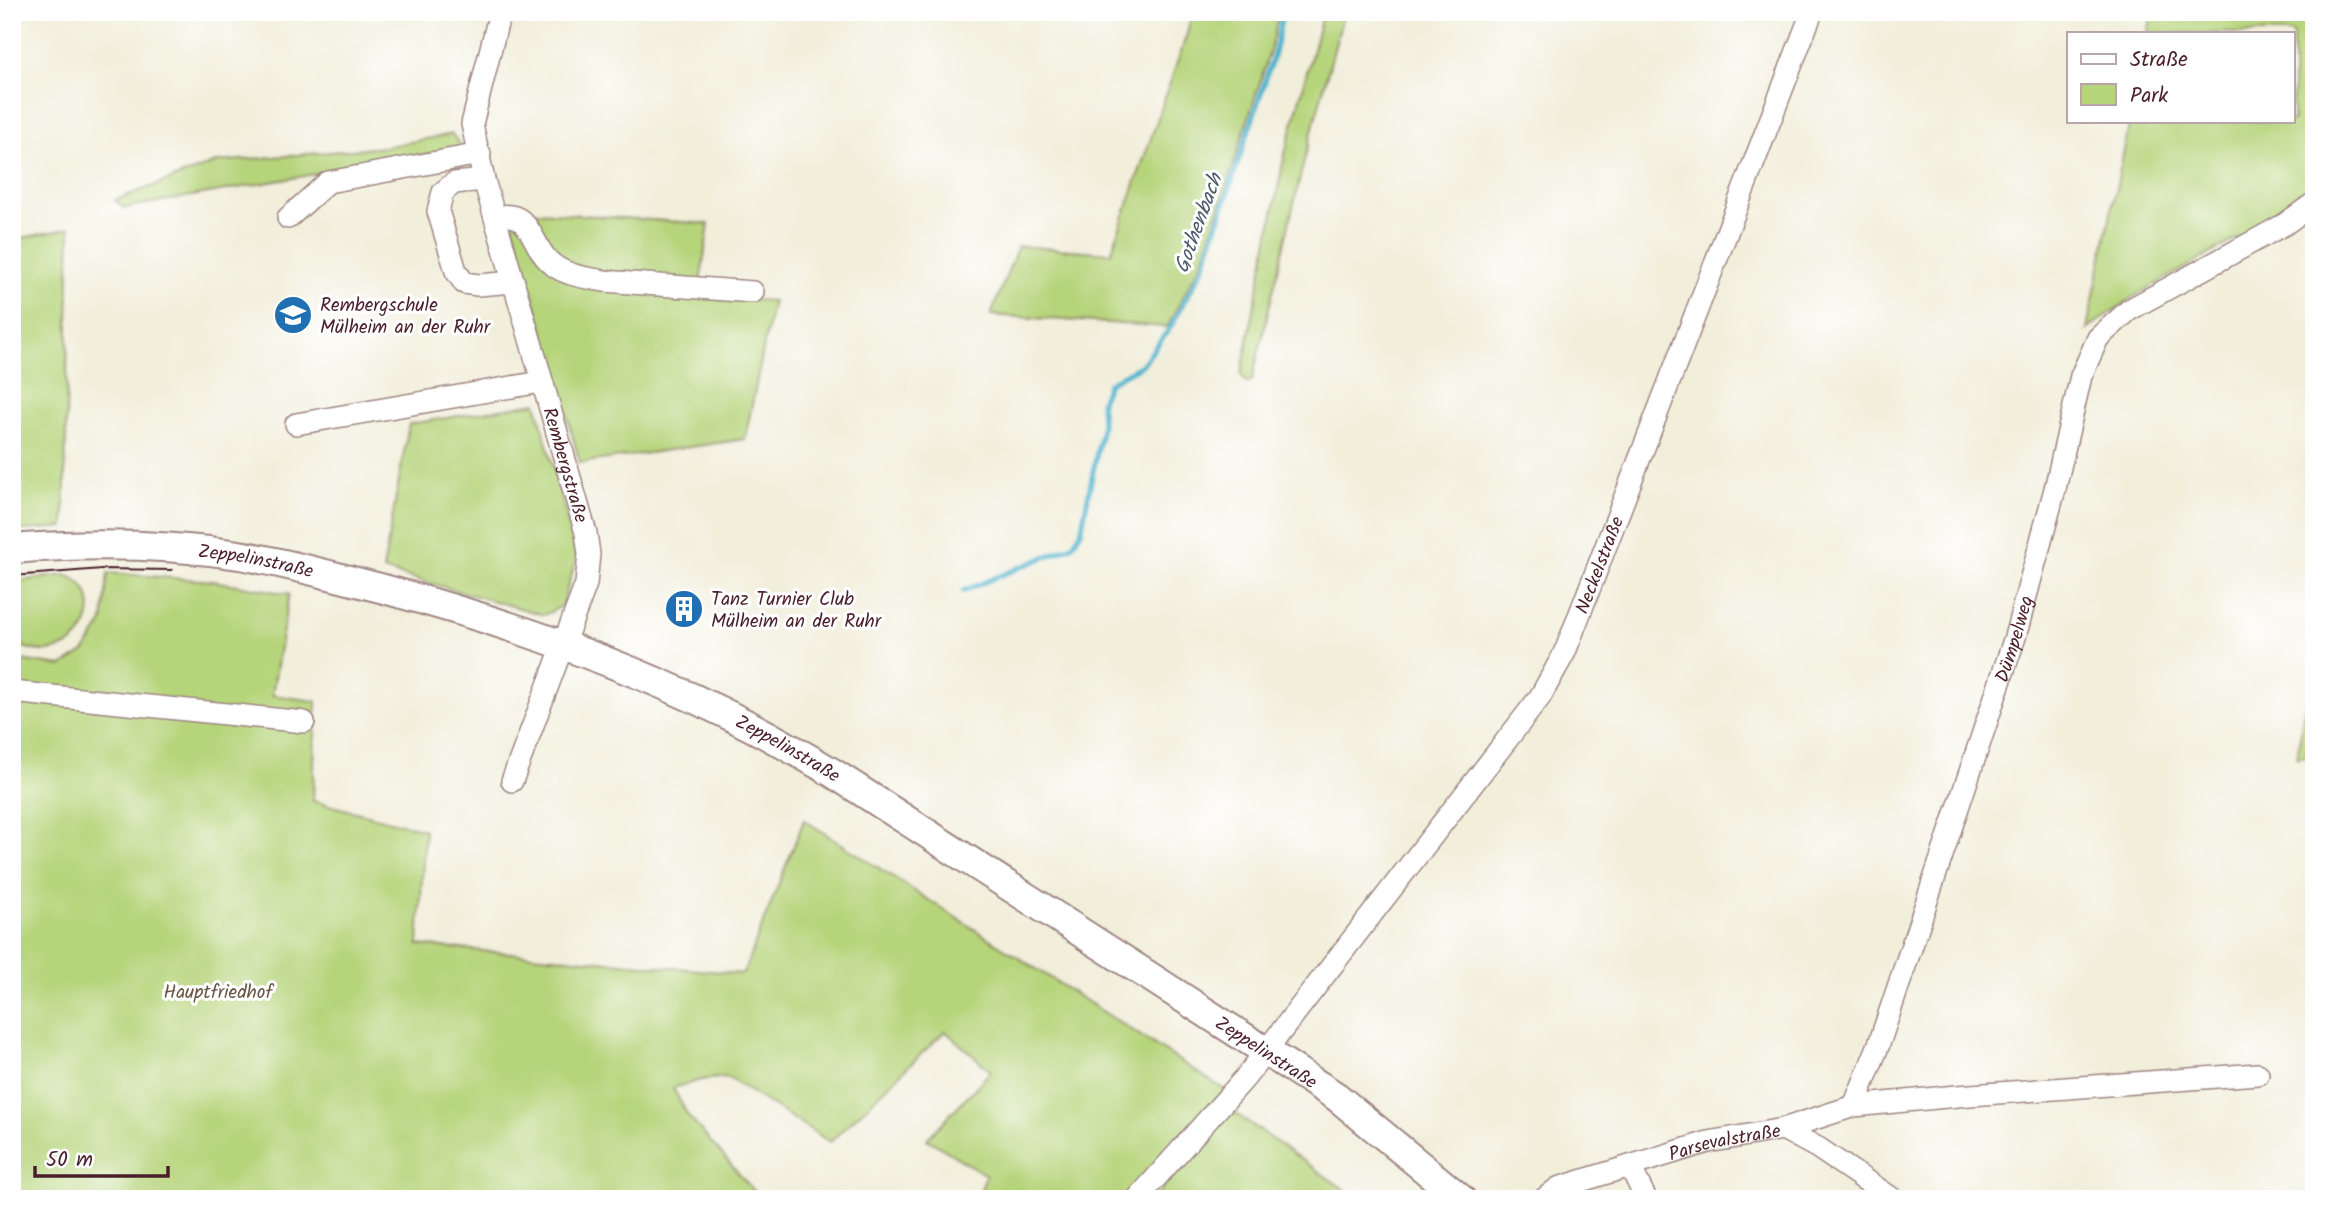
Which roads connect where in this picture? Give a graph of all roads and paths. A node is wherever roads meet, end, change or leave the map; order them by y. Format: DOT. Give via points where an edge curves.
graph roads {
  1 [pos="500,12"];
  2 [pos="1812,12"];
  3 [pos="480,154"];
  4 [pos="484,180"];
  5 [pos="2314,203"];
  6 [pos="495,217"];
  7 [pos="288,218"];
  8 [pos="514,282"];
  9 [pos="753,292"];
  10 [pos="541,382"];
  11 [pos="296,424"];
  12 [pos="12,549"];
  13 [pos="564,646"];
  14 [pos="12,692"];
  15 [pos="304,722"];
  16 [pos="512,780"];
  17 [pos="1265,1051"];
  18 [pos="2258,1074"];
  19 [pos="1854,1106"];
  20 [pos="1783,1129"];
  21 [pos="1630,1166"];
  22 [pos="1138,1199"];
  23 [pos="1461,1199"];
  24 [pos="1544,1199"];
  25 [pos="1646,1199"];
  26 [pos="1892,1199"];
  1 -- 3 [label="street, Rembergstraße" via="472,124"];
  2 -- 17 [label="street, Neckelstraße" via="1565,652 1540,697"];
  3 -- 4 [label="street, Rembergstraße"];
  3 -- 7 [label="street" via="328,182"];
  4 -- 6 [label="street, Rembergstraße"];
  4 -- 8 [label="street" via="454,183 443,192 439,211 456,271 464,283"];
  5 -- 19 [label="street, Dümpelweg" via="2285,224 2129,310 2098,338 2081,376 2015,637 1879,1044"];
  6 -- 8 [label="street, Rembergstraße"];
  6 -- 9 [label="street" via="513,214 521,219 548,261 580,276"];
  8 -- 10 [label="street, Rembergstraße"];
  10 -- 11 [label="street"];
  10 -- 13 [label="street, Rembergstraße" via="589,554 586,584"];
  12 -- 13 [label="main road, Zeppelinstraße" via="82,544 240,555 444,606"];
  13 -- 16 [label="street, Rembergstraße"];
  13 -- 17 [label="main road, Zeppelinstraße" via="750,726 833,773"];
  14 -- 15 [label="street"];
  17 -- 22 [label="street, Neckelstraße"];
  17 -- 23 [label="main road, Zeppelinstraße" via="1337,1097"];
  18 -- 19 [label="street"];
  19 -- 20 [label="street"];
  20 -- 21 [label="street, Parsevalstraße" via="1708,1142"];
  20 -- 26 [label="street, Parsevalstraße"];
  21 -- 24 [label="street, Parsevalstraße" via="1558,1188"];
  21 -- 25 [label="street"];
}
